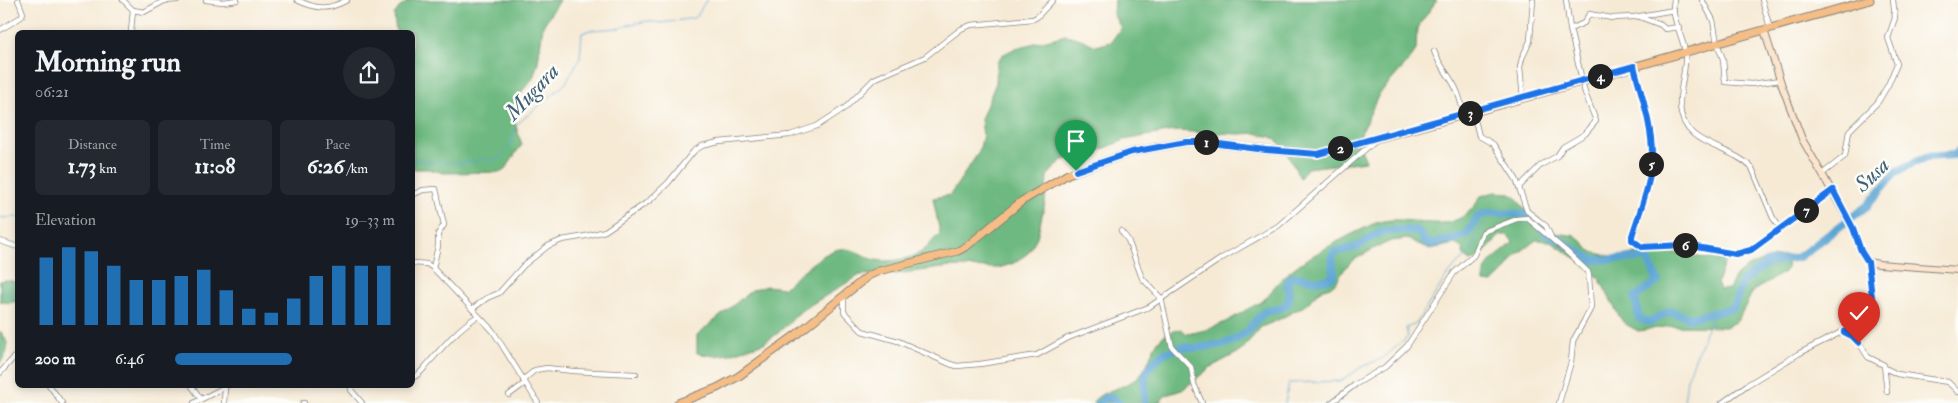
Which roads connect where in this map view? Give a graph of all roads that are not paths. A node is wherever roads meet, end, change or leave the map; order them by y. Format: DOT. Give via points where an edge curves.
graph roads {
  1 [pos="18,0"];
  2 [pos="123,0"];
  3 [pos="177,0"];
  4 [pos="206,0"];
  5 [pos="237,0"];
  6 [pos="297,0"];
  7 [pos="347,0"];
  8 [pos="1053,0"];
  9 [pos="1533,0"];
  10 [pos="1566,0"];
  11 [pos="1674,0"];
  12 [pos="1702,0"];
  13 [pos="1762,0"];
  14 [pos="1870,0"];
  15 [pos="1893,0"];
  16 [pos="133,10"];
  17 [pos="1674,10"];
  18 [pos="1640,16"];
  19 [pos="1679,27"];
  20 [pos="1570,29"];
  21 [pos="1767,29"];
  22 [pos="0,30"];
  23 [pos="131,30"];
  24 [pos="1717,43"];
  25 [pos="1434,51"];
  26 [pos="1685,52"];
  27 [pos="1634,66"];
  28 [pos="1780,80"];
  29 [pos="1582,81"];
  30 [pos="1522,98"];
  31 [pos="1473,112"];
  32 [pos="1464,114"];
  33 [pos="1378,138"];
  34 [pos="1822,174"];
  35 [pos="1520,187"];
  36 [pos="1833,190"];
  37 [pos="415,194"];
  38 [pos="1782,229"];
  39 [pos="1122,231"];
  40 [pos="1551,238"];
  41 [pos="0,241"];
  42 [pos="15,246"];
  43 [pos="415,262"];
  44 [pos="1868,262"];
  45 [pos="433,268"];
  46 [pos="1958,270"];
  47 [pos="844,296"];
  48 [pos="1162,298"];
  49 [pos="472,310"];
  50 [pos="478,316"];
  51 [pos="1844,332"];
  52 [pos="15,357"];
  53 [pos="1885,368"];
  54 [pos="0,373"];
  55 [pos="636,374"];
  56 [pos="415,376"];
  57 [pos="524,381"];
  58 [pos="51,388"];
  59 [pos="194,388"];
  60 [pos="223,388"];
  61 [pos="227,388"];
  62 [pos="351,388"];
  63 [pos="1887,392"];
  64 [pos="1958,392"];
  65 [pos="509,395"];
  66 [pos="201,399"];
  67 [pos="687,401"];
  68 [pos="62,403"];
  69 [pos="194,403"];
  70 [pos="224,403"];
  71 [pos="362,403"];
  72 [pos="538,403"];
  73 [pos="678,403"];
  74 [pos="1202,403"];
  75 [pos="1331,403"];
  76 [pos="1559,403"];
  77 [pos="1722,403"];
  1 -- 22 [label="street" via="23,13 21,17"];
  2 -- 16 [label="street"];
  3 -- 16 [label="street" via="164,1 144,12"];
  4 -- 5 [label="street"];
  6 -- 7 [label="street" via="324,8"];
  8 -- 49 [label="street" via="1033,19 971,25 961,29 925,57 874,79 846,107 817,126 790,135 702,146 649,200 605,231 548,246 524,265 499,293"];
  9 -- 30 [label="street" via="1530,41 1520,67"];
  10 -- 20 [label="street"];
  11 -- 17 [label="street"];
  12 -- 24 [label="street" via="1713,20"];
  13 -- 21 [label="street"];
  14 -- 21 [label="main road"];
  15 -- 34 [label="street" via="1895,18 1888,38 1897,64 1878,102 1848,131 1845,156"];
  16 -- 23 [label="street"];
  17 -- 18 [label="street"];
  17 -- 19 [label="street"];
  18 -- 19 [label="street" via="1665,29"];
  18 -- 20 [label="street" via="1612,18 1589,14 1584,23"];
  19 -- 26 [label="street"];
  20 -- 29 [label="street"];
  21 -- 24 [label="main road"];
  21 -- 28 [label="main road"];
  24 -- 26 [label="main road"];
  24 -- 28 [label="street" via="1725,82 1752,84"];
  25 -- 32 [label="street" via="1457,90"];
  26 -- 27 [label="main road"];
  26 -- 38 [label="street" via="1680,100 1685,124 1692,135 1752,168 1773,218"];
  27 -- 29 [label="main road"];
  27 -- 38 [label="street" via="1652,154 1644,202 1632,240 1642,247 1685,245 1736,254 1751,250"];
  28 -- 34 [label="main road" via="1805,145"];
  29 -- 30 [label="main road"];
  29 -- 35 [label="street" via="1596,121 1585,134 1563,147 1557,156 1542,165"];
  30 -- 31 [label="main road"];
  31 -- 32 [label="main road"];
  31 -- 35 [label="street" via="1479,136 1493,144"];
  32 -- 33 [label="main road"];
  33 -- 47 [label="main road" via="1318,154 1204,142 1132,152 1068,174 1022,201 958,251 879,270"];
  33 -- 48 [label="street" via="1278,226"];
  34 -- 36 [label="main road"];
  35 -- 40 [label="street" via="1527,211 1546,226"];
  36 -- 38 [label="street"];
  36 -- 44 [label="main road"];
  37 -- 45 [label="street" via="436,189 444,226 438,234"];
  39 -- 48 [label="street" via="1142,278"];
  40 -- 75 [label="street" via="1527,218 1483,232 1474,255 1454,273 1407,346 1384,367"];
  40 -- 76 [label="street" via="1588,272 1591,302 1573,341 1571,362"];
  41 -- 42 [label="street"];
  43 -- 45 [label="street"];
  44 -- 46 [label="main road"];
  44 -- 51 [label="street" via="1874,315"];
  45 -- 49 [label="street"];
  47 -- 48 [label="street" via="844,312 862,331 886,336 957,366 1037,355 1068,338"];
  47 -- 67 [label="main road" via="739,376"];
  48 -- 74 [label="street" via="1172,347 1190,367"];
  49 -- 50 [label="street"];
  50 -- 56 [label="street" via="455,334"];
  50 -- 57 [label="street" via="493,331"];
  51 -- 53 [label="street" via="1856,338 1868,357 1881,362"];
  51 -- 77 [label="street" via="1798,354"];
  52 -- 54 [label="street"];
  53 -- 63 [label="street"];
  53 -- 64 [label="street" via="1897,374 1948,382"];
  55 -- 57 [label="street" via="547,368 535,370"];
  57 -- 65 [label="street"];
  57 -- 72 [label="street"];
  58 -- 68 [label="street"];
  59 -- 66 [label="street"];
  60 -- 66 [label="street"];
  61 -- 70 [label="street"];
  62 -- 71 [label="street"];
  66 -- 69 [label="street"];
  67 -- 73 [label="main road"];
}
